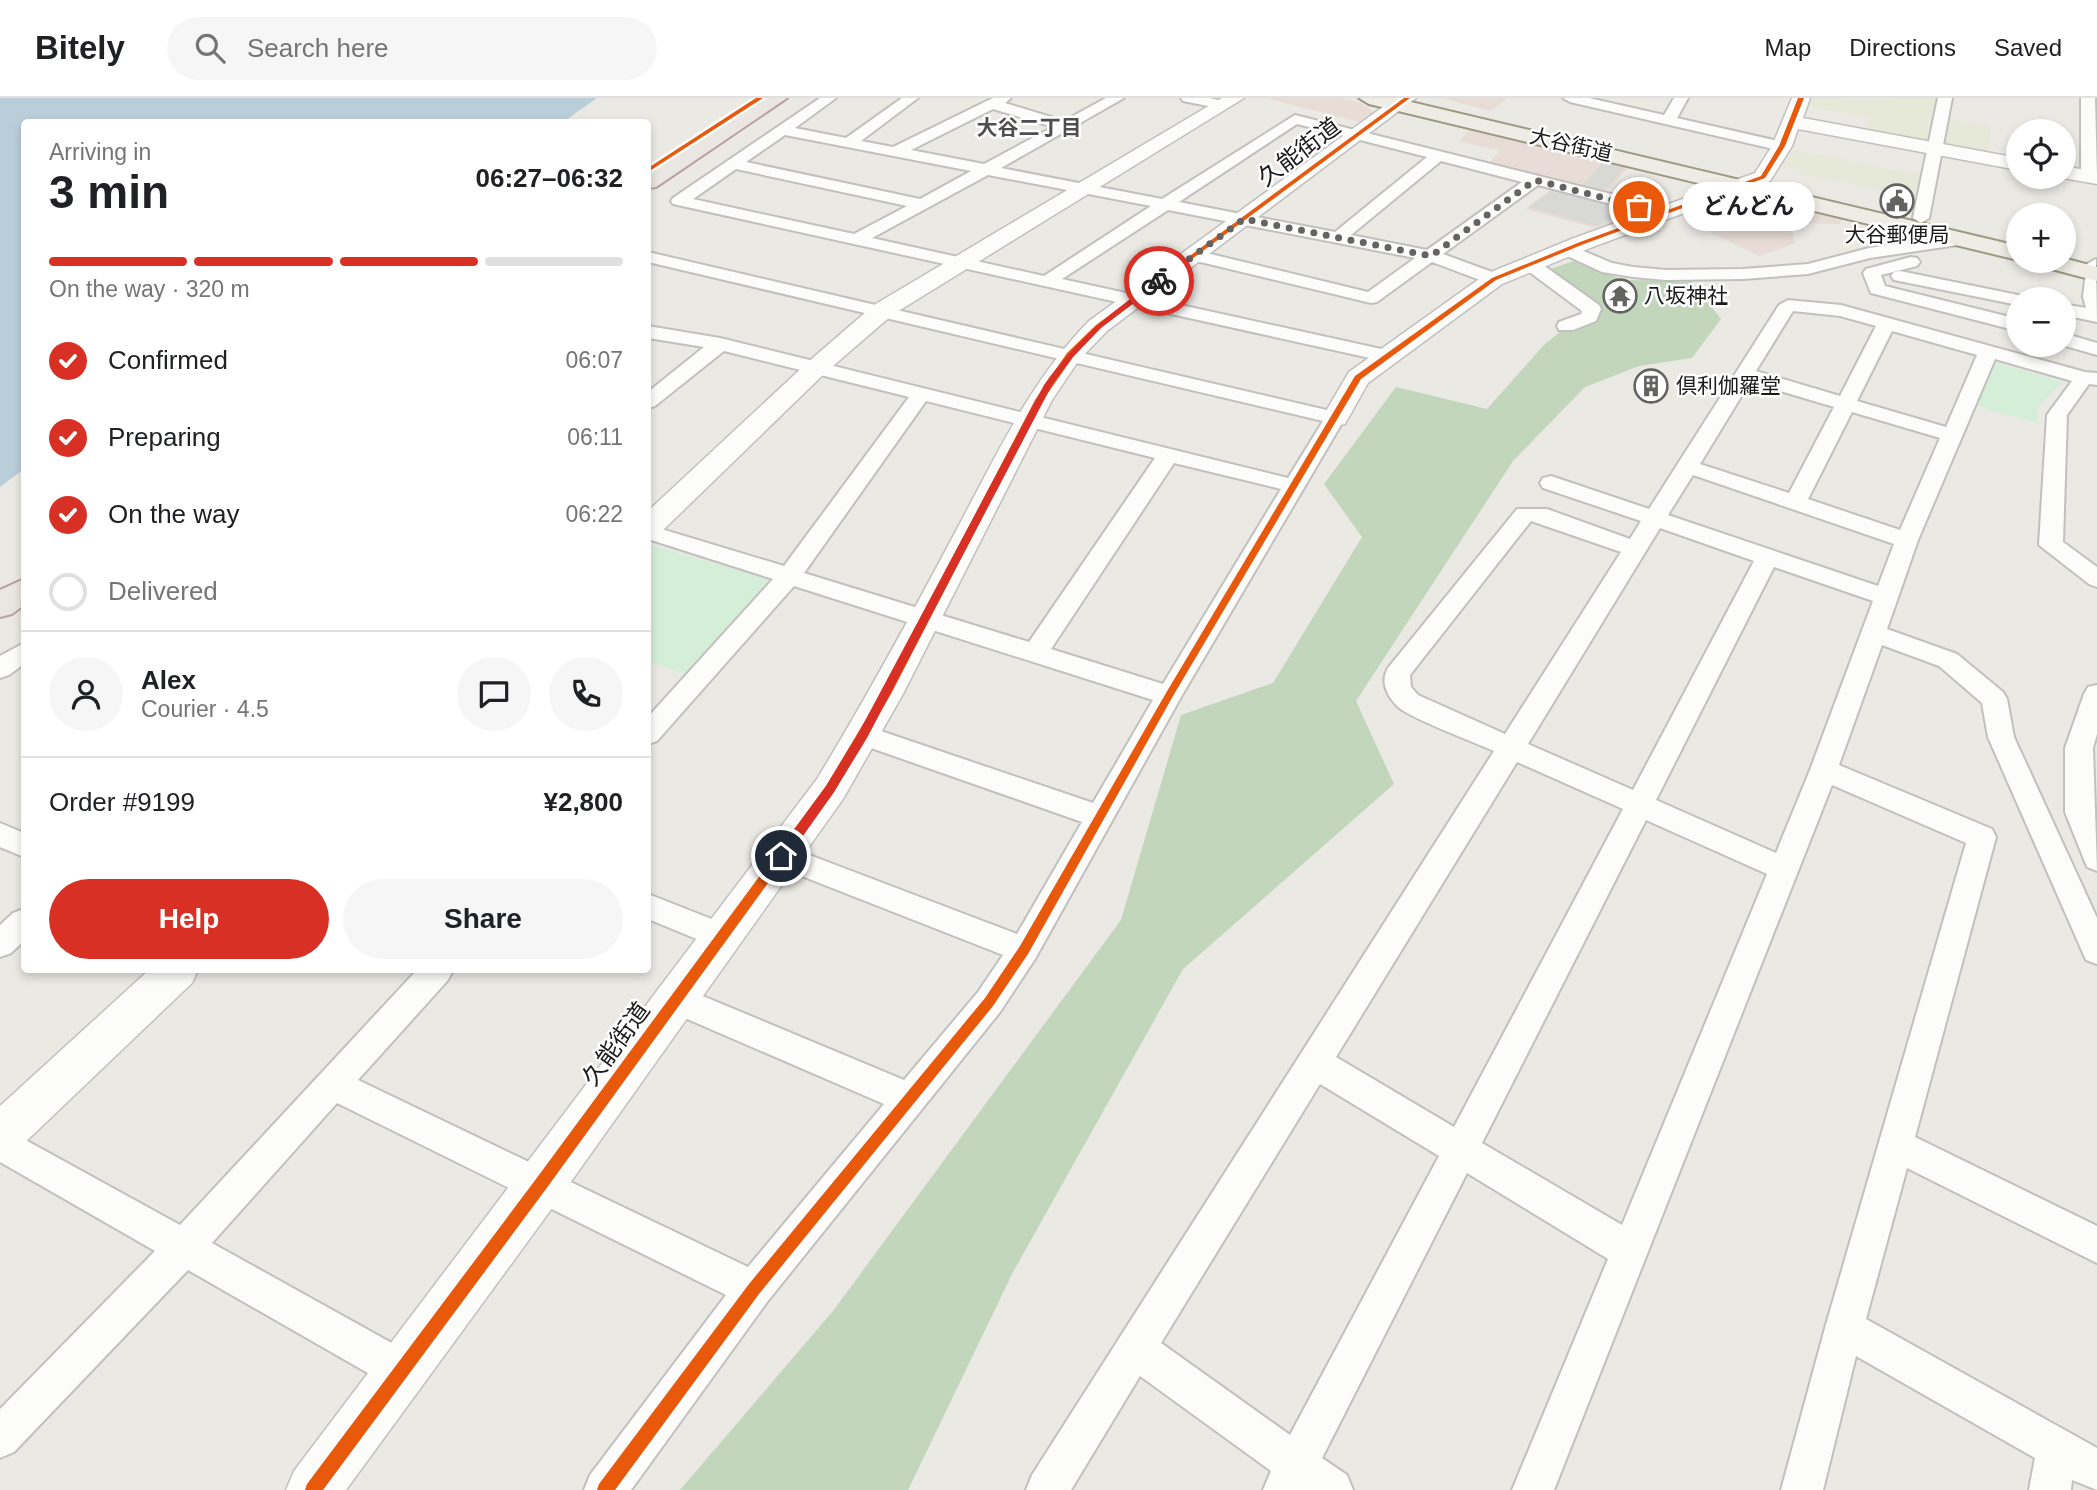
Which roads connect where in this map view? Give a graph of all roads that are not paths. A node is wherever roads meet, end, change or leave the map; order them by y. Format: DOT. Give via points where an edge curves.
graph roads {
  1 [pos="760,98"];
  2 [pos="777,98"];
  3 [pos="829,98"];
  4 [pos="911,98"];
  5 [pos="1117,98"];
  6 [pos="1188,98"];
  7 [pos="1369,98"];
  8 [pos="1570,98"];
  9 [pos="1681,98"];
  10 [pos="1801,98"];
  11 [pos="1945,98"];
  12 [pos="2088,98"];
  13 [pos="1404,100"];
  14 [pos="998,101"];
  15 [pos="1229,102"];
  16 [pos="1669,120"];
  17 [pos="1791,122"];
  18 [pos="1065,126"];
  19 [pos="783,130"];
  20 [pos="1357,134"];
  21 [pos="848,143"];
  22 [pos="1782,146"];
  23 [pos="1935,148"];
  24 [pos="895,152"];
  25 [pos="1438,156"];
  26 [pos="2006,162"];
  27 [pos="733,164"];
  28 [pos="651,168"];
  29 [pos="985,170"];
  30 [pos="2093,178"];
  31 [pos="651,180"];
  32 [pos="1535,180"];
  33 [pos="1749,183"];
  34 [pos="1081,188"];
  35 [pos="923,204"];
  36 [pos="1166,204"];
  37 [pos="1665,214"];
  38 [pos="1921,218"];
  39 [pos="1244,219"];
  40 [pos="1338,238"];
  41 [pos="2006,239"];
  42 [pos="856,240"];
  43 [pos="1965,240"];
  44 [pos="1944,244"];
  45 [pos="1567,249"];
  46 [pos="2006,250"];
  47 [pos="1194,255"];
  48 [pos="1431,256"];
  49 [pos="651,258"];
  50 [pos="959,262"];
  51 [pos="1530,264"];
  52 [pos="2076,264"];
  53 [pos="2076,270"];
  54 [pos="1875,271"];
  55 [pos="2096,277"];
  56 [pos="1494,279"];
  57 [pos="1048,281"];
  58 [pos="2006,298"];
  59 [pos="1135,299"];
  60 [pos="883,310"];
  61 [pos="2076,311"];
  62 [pos="2097,315"];
  63 [pos="2006,322"];
  64 [pos="1887,323"];
  65 [pos="1566,326"];
  66 [pos="651,332"];
  67 [pos="2076,343"];
  68 [pos="720,344"];
  69 [pos="2097,349"];
  70 [pos="1988,352"];
  71 [pos="1070,355"];
  72 [pos="1388,356"];
  73 [pos="816,368"];
  74 [pos="1744,374"];
  75 [pos="2090,379"];
  76 [pos="921,394"];
  77 [pos="651,400"];
  78 [pos="1846,404"];
  79 [pos="1335,418"];
  80 [pos="1029,421"];
  81 [pos="1952,435"];
  82 [pos="1168,455"];
  83 [pos="1686,466"];
  84 [pos="1550,483"];
  85 [pos="1294,486"];
  86 [pos="1795,502"];
  87 [pos="1655,517"];
  88 [pos="651,527"];
  89 [pos="651,531"];
  90 [pos="1907,540"];
  91 [pos="1635,548"];
  92 [pos="1768,557"];
  93 [pos="21,575"];
  94 [pos="789,576"];
  95 [pos="2097,579"];
  96 [pos="0,589"];
  97 [pos="21,592"];
  98 [pos="1885,597"];
  99 [pos="0,606"];
  100 [pos="926,617"];
  101 [pos="1872,633"];
  102 [pos="1036,652"];
  103 [pos="21,654"];
  104 [pos="0,669"];
  105 [pos="2097,694"];
  106 [pos="1169,695"];
  107 [pos="651,731"];
  108 [pos="863,735"];
  109 [pos="1510,747"];
  110 [pos="1824,770"];
  111 [pos="1640,805"];
  112 [pos="1100,817"];
  113 [pos="0,834"];
  114 [pos="21,844"];
  115 [pos="781,856"];
  116 [pos="2097,859"];
  117 [pos="1784,869"];
  118 [pos="651,907"];
  119 [pos="21,925"];
  120 [pos="721,936"];
  121 [pos="0,944"];
  122 [pos="1024,950"];
  123 [pos="2097,951"];
  124 [pos="174,973"];
  125 [pos="434,973"];
  126 [pos="675,999"];
  127 [pos="1314,1062"];
  128 [pos="334,1084"];
  129 [pos="911,1099"];
  130 [pos="0,1136"];
  131 [pos="0,1143"];
  132 [pos="1896,1145"];
  133 [pos="1461,1150"];
  134 [pos="541,1184"];
  135 [pos="2097,1245"];
  136 [pos="184,1247"];
  137 [pos="1630,1251"];
  138 [pos="754,1289"];
  139 [pos="1844,1328"];
  140 [pos="1134,1348"];
  141 [pos="401,1370"];
  142 [pos="0,1437"];
  143 [pos="2057,1448"];
  144 [pos="2097,1471"];
  145 [pos="1291,1477"];
  146 [pos="313,1490"];
  147 [pos="605,1490"];
  148 [pos="1046,1490"];
  149 [pos="1332,1490"];
  150 [pos="1534,1490"];
  151 [pos="1802,1490"];
  152 [pos="2050,1490"];
  1 -- 28 [label="highway"];
  2 -- 31 [label="highway"];
  3 -- 19 [label="street"];
  4 -- 21 [label="street"];
  5 -- 18 [label="street"];
  6 -- 15 [label="street"];
  7 -- 13 [label="main road, 大谷街道"];
  8 -- 16 [label="street"];
  9 -- 16 [label="street"];
  10 -- 17 [label="street"];
  11 -- 23 [label="street"];
  12 -- 30 [label="street"];
  13 -- 20 [label="street, 久能街道"];
  13 -- 33 [label="main road, 大谷街道"];
  14 -- 18 [label="street"];
  14 -- 24 [label="street"];
  15 -- 34 [label="street"];
  16 -- 22 [label="street"];
  17 -- 22 [label="street"];
  17 -- 23 [label="street"];
  18 -- 29 [label="street"];
  19 -- 21 [label="street"];
  19 -- 27 [label="street"];
  20 -- 25 [label="street"];
  20 -- 36 [label="street" via="1295,119"];
  20 -- 39 [label="street, 久能街道"];
  21 -- 24 [label="street"];
  22 -- 33 [label="street" via="1766,174"];
  23 -- 26 [label="street"];
  23 -- 38 [label="street"];
  24 -- 29 [label="street"];
  25 -- 32 [label="street"];
  25 -- 40 [label="street"];
  27 -- 35 [label="street"];
  27 -- 42 [label="street" via="679,201"];
  29 -- 34 [label="street"];
  29 -- 35 [label="street"];
  32 -- 37 [label="street"];
  32 -- 48 [label="street"];
  33 -- 37 [label="street"];
  33 -- 38 [label="main road, 大谷街道"];
  33 -- 43 [label="main road, 大谷街道"];
  34 -- 36 [label="street"];
  34 -- 50 [label="street"];
  35 -- 42 [label="street"];
  36 -- 39 [label="street"];
  36 -- 57 [label="street"];
  37 -- 45 [label="street"];
  38 -- 41 [label="main road, 大谷街道"];
  39 -- 40 [label="street"];
  39 -- 47 [label="street, 久能街道"];
  40 -- 48 [label="street"];
  42 -- 50 [label="street"];
  43 -- 44 [label="street"];
  43 -- 46 [label="main road, 大谷街道"];
  44 -- 45 [label="street" via="1869,253 1808,269 1666,275 1608,268"];
  44 -- 54 [label="street" via="1926,257"];
  45 -- 51 [label="street"];
  47 -- 48 [label="street" via="1371,298"];
  47 -- 59 [label="street, 久能街道"];
  48 -- 56 [label="street"];
  49 -- 60 [label="street"];
  50 -- 57 [label="street"];
  50 -- 60 [label="street"];
  51 -- 56 [label="street"];
  51 -- 65 [label="street" via="1592,309 1589,317"];
  52 -- 55 [label="main road"];
  53 -- 55 [label="main road"];
  54 -- 58 [label="street"];
  54 -- 63 [label="street" via="1877,289"];
  55 -- 62 [label="street" via="2093,305"];
  56 -- 72 [label="street"];
  57 -- 59 [label="street"];
  59 -- 71 [label="street, 久能街道" via="1098,326"];
  59 -- 72 [label="street"];
  60 -- 71 [label="street"];
  60 -- 73 [label="street"];
  61 -- 62 [label="street"];
  64 -- 70 [label="street"];
  64 -- 74 [label="street" via="1841,311 1788,305"];
  64 -- 78 [label="street"];
  66 -- 68 [label="street"];
  67 -- 69 [label="street"];
  68 -- 73 [label="street"];
  68 -- 77 [label="street"];
  70 -- 75 [label="street"];
  70 -- 81 [label="street"];
  71 -- 79 [label="street"];
  71 -- 80 [label="street, 久能街道"];
  72 -- 79 [label="street" via="1357,378"];
  73 -- 76 [label="street"];
  73 -- 88 [label="street"];
  74 -- 78 [label="street"];
  74 -- 83 [label="street"];
  75 -- 95 [label="street" via="2057,415 2051,545"];
  76 -- 80 [label="street"];
  76 -- 94 [label="street"];
  78 -- 81 [label="street"];
  78 -- 86 [label="street"];
  79 -- 85 [label="street"];
  80 -- 82 [label="street"];
  80 -- 100 [label="street, 久能街道"];
  81 -- 90 [label="street"];
  82 -- 85 [label="street"];
  82 -- 102 [label="street"];
  83 -- 86 [label="street"];
  83 -- 87 [label="street"];
  84 -- 87 [label="street"];
  85 -- 106 [label="street"];
  86 -- 90 [label="street"];
  87 -- 91 [label="street"];
  87 -- 92 [label="street"];
  89 -- 94 [label="street"];
  90 -- 98 [label="street"];
  91 -- 109 [label="street"];
  91 -- 109 [label="street" via="1539,514 1525,514 1397,674 1398,689 1409,702"];
  92 -- 98 [label="street"];
  92 -- 111 [label="street"];
  93 -- 96 [label="highway"];
  94 -- 100 [label="street"];
  94 -- 107 [label="street"];
  97 -- 99 [label="highway"];
  98 -- 101 [label="street"];
  100 -- 102 [label="street"];
  100 -- 108 [label="street, 久能街道"];
  101 -- 110 [label="street"];
  101 -- 123 [label="street" via="1948,660 1994,699 2001,737 2018,780"];
  102 -- 106 [label="street"];
  103 -- 104 [label="street"];
  105 -- 116 [label="street" via="2079,748 2079,812"];
  106 -- 112 [label="street"];
  108 -- 112 [label="street"];
  108 -- 115 [label="street, 久能街道"];
  109 -- 111 [label="street"];
  109 -- 127 [label="street"];
  110 -- 117 [label="street"];
  110 -- 132 [label="street" via="1982,836"];
  111 -- 117 [label="street"];
  111 -- 133 [label="street"];
  112 -- 122 [label="street"];
  113 -- 114 [label="street"];
  115 -- 120 [label="street, 久能街道"];
  115 -- 122 [label="street"];
  117 -- 137 [label="street"];
  118 -- 120 [label="street"];
  119 -- 121 [label="street"];
  120 -- 126 [label="street, 久能街道"];
  122 -- 129 [label="street" via="989,1002"];
  124 -- 130 [label="street"];
  125 -- 128 [label="street"];
  126 -- 129 [label="street"];
  126 -- 134 [label="street, 久能街道"];
  127 -- 133 [label="street"];
  127 -- 140 [label="street"];
  128 -- 134 [label="street"];
  128 -- 136 [label="street"];
  129 -- 138 [label="street"];
  131 -- 136 [label="street"];
  132 -- 135 [label="street"];
  132 -- 139 [label="street"];
  133 -- 137 [label="street"];
  133 -- 145 [label="street"];
  134 -- 138 [label="street"];
  134 -- 141 [label="street, 久能街道"];
  136 -- 141 [label="street"];
  136 -- 142 [label="street"];
  137 -- 150 [label="street"];
  138 -- 147 [label="street"];
  139 -- 143 [label="street"];
  139 -- 151 [label="street"];
  140 -- 145 [label="street"];
  140 -- 148 [label="street"];
  141 -- 146 [label="street, 久能街道"];
  143 -- 144 [label="street"];
  143 -- 152 [label="street"];
  145 -- 149 [label="street"];
}
